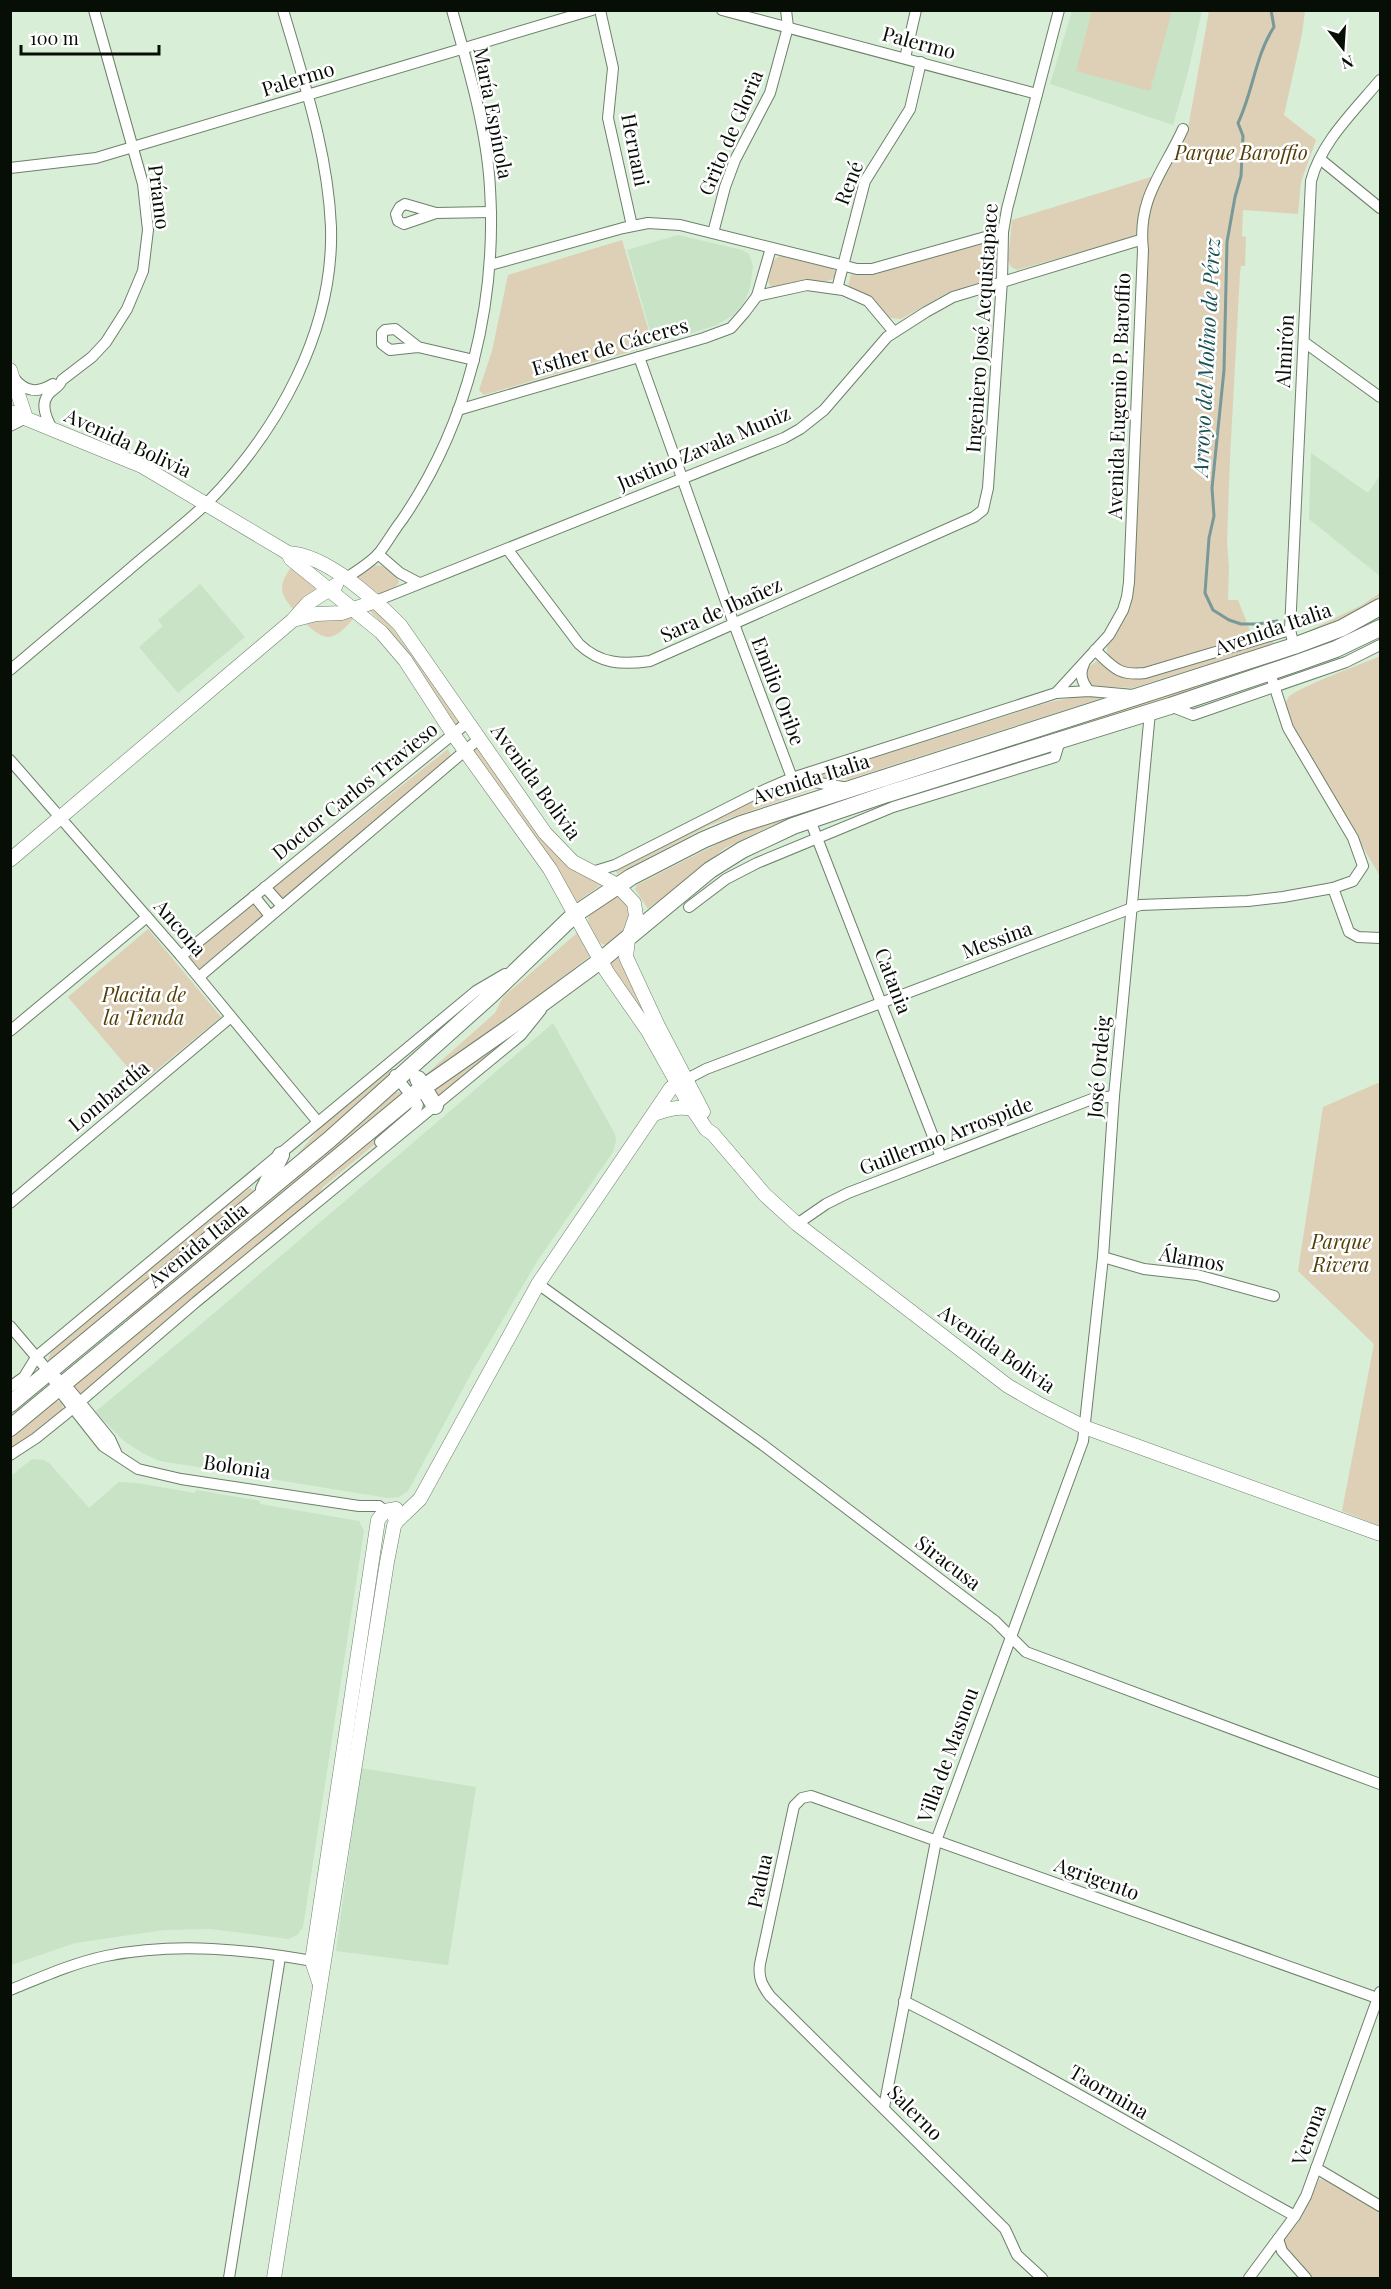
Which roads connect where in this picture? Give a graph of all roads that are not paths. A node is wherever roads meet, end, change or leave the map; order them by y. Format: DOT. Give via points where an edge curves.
graph roads {
  1 [pos="94,10"];
  2 [pos="283,10"];
  3 [pos="452,10"];
  4 [pos="592,10"];
  5 [pos="600,10"];
  6 [pos="722,10"];
  7 [pos="786,10"];
  8 [pos="916,10"];
  9 [pos="1059,10"];
  10 [pos="788,27"];
  11 [pos="463,49"];
  12 [pos="905,58"];
  13 [pos="921,62"];
  14 [pos="1380,80"];
  15 [pos="1037,94"];
  16 [pos="308,95"];
  17 [pos="1183,129"];
  18 [pos="133,147"];
  19 [pos="1320,159"];
  20 [pos="10,168"];
  21 [pos="1380,208"];
  22 [pos="491,212"];
  23 [pos="436,213"];
  24 [pos="632,226"];
  25 [pos="1003,232"];
  26 [pos="712,233"];
  27 [pos="1140,240"];
  28 [pos="771,248"];
  29 [pos="490,265"];
  30 [pos="843,267"];
  31 [pos="1002,280"];
  32 [pos="837,289"];
  33 [pos="757,296"];
  34 [pos="894,332"];
  35 [pos="1304,342"];
  36 [pos="418,347"];
  37 [pos="639,357"];
  38 [pos="474,360"];
  39 [pos="12,374"];
  40 [pos="62,380"];
  41 [pos="1380,398"];
  42 [pos="458,410"];
  43 [pos="10,412"];
  44 [pos="26,418"];
  45 [pos="10,426"];
  46 [pos="52,429"];
  47 [pos="682,480"];
  48 [pos="207,503"];
  49 [pos="983,510"];
  50 [pos="508,549"];
  51 [pos="288,553"];
  52 [pos="378,554"];
  53 [pos="346,578"];
  54 [pos="419,584"];
  55 [pos="329,590"];
  56 [pos="376,601"];
  57 [pos="1380,607"];
  58 [pos="355,609"];
  59 [pos="293,620"];
  60 [pos="734,624"];
  61 [pos="1380,628"];
  62 [pos="1292,638"];
  63 [pos="1380,645"];
  64 [pos="1095,650"];
  65 [pos="1086,661"];
  66 [pos="10,670"];
  67 [pos="1272,680"];
  68 [pos="1089,691"];
  69 [pos="1056,693"];
  70 [pos="1142,696"];
  71 [pos="1170,706"];
  72 [pos="1150,712"];
  73 [pos="468,722"];
  74 [pos="453,734"];
  75 [pos="480,738"];
  76 [pos="1060,740"];
  77 [pos="465,750"];
  78 [pos="10,760"];
  79 [pos="792,778"];
  80 [pos="852,789"];
  81 [pos="61,818"];
  82 [pos="810,820"];
  83 [pos="817,838"];
  84 [pos="10,860"];
  85 [pos="592,872"];
  86 [pos="616,885"];
  87 [pos="265,887"];
  88 [pos="1333,888"];
  89 [pos="254,896"];
  90 [pos="282,906"];
  91 [pos="689,907"];
  92 [pos="1132,909"];
  93 [pos="574,915"];
  94 [pos="270,916"];
  95 [pos="147,918"];
  96 [pos="1380,938"];
  97 [pos="628,939"];
  98 [pos="181,956"];
  99 [pos="600,961"];
  100 [pos="523,963"];
  101 [pos="199,977"];
  102 [pos="491,995"];
  103 [pos="552,996"];
  104 [pos="882,1002"];
  105 [pos="231,1017"];
  106 [pos="10,1031"];
  107 [pos="387,1065"];
  108 [pos="398,1079"];
  109 [pos="682,1082"];
  110 [pos="417,1092"];
  111 [pos="1114,1096"];
  112 [pos="435,1106"];
  113 [pos="693,1109"];
  114 [pos="654,1114"];
  115 [pos="318,1122"];
  116 [pos="713,1134"];
  117 [pos="281,1155"];
  118 [pos="941,1157"];
  119 [pos="260,1197"];
  120 [pos="322,1199"];
  121 [pos="10,1203"];
  122 [pos="798,1224"];
  123 [pos="1103,1257"];
  124 [pos="538,1284"];
  125 [pos="1274,1296"];
  126 [pos="10,1326"];
  127 [pos="37,1356"];
  128 [pos="57,1380"];
  129 [pos="10,1388"];
  130 [pos="10,1404"];
  131 [pos="76,1405"];
  132 [pos="10,1420"];
  133 [pos="1084,1426"];
  134 [pos="10,1428"];
  135 [pos="10,1455"];
  136 [pos="389,1518"];
  137 [pos="1380,1534"];
  138 [pos="1011,1637"];
  139 [pos="1380,1784"];
  140 [pos="802,1798"];
  141 [pos="936,1841"];
  142 [pos="280,1957"];
  143 [pos="318,1962"];
  144 [pos="759,1975"];
  145 [pos="10,1990"];
  146 [pos="1380,1996"];
  147 [pos="904,2001"];
  148 [pos="884,2107"];
  149 [pos="1316,2168"];
  150 [pos="1380,2206"];
  151 [pos="1294,2216"];
  152 [pos="1278,2239"];
  153 [pos="229,2278"];
  154 [pos="274,2278"];
  155 [pos="1042,2278"];
  156 [pos="1249,2278"];
  157 [pos="1306,2278"];
  1 -- 18 [label="street, Príamo"];
  2 -- 16 [label="street"];
  3 -- 11 [label="street, María Espínola"];
  4 -- 11 [label="street, Palermo"];
  5 -- 24 [label="street, Hernani" via="613,68 608,118"];
  6 -- 10 [label="street, Palermo"];
  7 -- 10 [label="street, Grito de Gloria"];
  8 -- 12 [label="street"];
  9 -- 15 [label="street, Ingeniero José Acquistapace"];
  10 -- 12 [label="street, Palermo"];
  10 -- 26 [label="street, Grito de Gloria" via="770,93 729,173"];
  11 -- 16 [label="street, Palermo"];
  11 -- 22 [label="street, María Espínola" via="488,160"];
  12 -- 13 [label="street, Palermo"];
  13 -- 15 [label="street, Palermo"];
  13 -- 30 [label="street, René" via="910,109 865,181"];
  14 -- 19 [label="street, Almirón"];
  15 -- 25 [label="street, Ingeniero José Acquistapace"];
  16 -- 18 [label="street, Palermo"];
  16 -- 48 [label="street" via="329,203 326,289 292,388 253,449"];
  17 -- 27 [label="street, Avenida Eugenio P. Baroffio" via="1150,191"];
  18 -- 20 [label="street, Palermo" via="96,158"];
  18 -- 40 [label="street, Príamo" via="143,184 148,230 142,271 127,309 106,342"];
  19 -- 21 [label="street"];
  19 -- 35 [label="street, Almirón" via="1311,181"];
  22 -- 23 [label="street"];
  22 -- 29 [label="street, María Espínola"];
  24 -- 26 [label="street" via="663,223"];
  24 -- 29 [label="street"];
  25 -- 30 [label="street" via="872,269"];
  25 -- 31 [label="street, Ingeniero José Acquistapace"];
  26 -- 28 [label="street"];
  27 -- 31 [label="street, Justino Zavala Muniz"];
  27 -- 64 [label="street, Avenida Eugenio P. Baroffio" via="1143,250 1130,582 1117,623"];
  28 -- 30 [label="street"];
  28 -- 33 [label="street, Esther de Cáceres"];
  29 -- 38 [label="street, María Espínola"];
  30 -- 32 [label="street, René"];
  31 -- 34 [label="street, Justino Zavala Muniz" via="952,297"];
  31 -- 49 [label="street, Ingeniero José Acquistapace" via="988,488"];
  32 -- 33 [label="street" via="807,285"];
  32 -- 34 [label="street" via="868,301"];
  33 -- 37 [label="street, Esther de Cáceres" via="731,328"];
  34 -- 47 [label="street, Justino Zavala Muniz" via="824,410 800,429"];
  35 -- 41 [label="street"];
  35 -- 62 [label="street, Almirón"];
  36 -- 38 [label="street"];
  37 -- 42 [label="street, Esther de Cáceres"];
  37 -- 47 [label="street, Emilio Oribe"];
  38 -- 42 [label="street, María Espínola"];
  39 -- 40 [label="street" via="25,388 35,392"];
  39 -- 44 [label="street"];
  40 -- 46 [label="street, Príamo" via="45,401"];
  42 -- 52 [label="street, María Espínola" via="444,449 422,490"];
  43 -- 44 [label="street, Avenida Bolivia"];
  44 -- 45 [label="street"];
  44 -- 46 [label="street, Avenida Bolivia"];
  46 -- 48 [label="street, Avenida Bolivia" via="142,466"];
  47 -- 50 [label="street, Justino Zavala Muniz"];
  47 -- 60 [label="street, Emilio Oribe"];
  48 -- 51 [label="street, Avenida Bolivia"];
  48 -- 66 [label="street"];
  49 -- 60 [label="street, Sara de Ibañez"];
  50 -- 54 [label="street, Justino Zavala Muniz"];
  50 -- 60 [label="street, Sara de Ibañez" via="579,644 598,658 630,664 650,661"];
  51 -- 53 [label="street, Avenida Bolivia" via="298,554"];
  51 -- 55 [label="street, Avenida Bolivia"];
  52 -- 53 [label="street, María Espínola"];
  52 -- 54 [label="street"];
  53 -- 55 [label="street"];
  53 -- 56 [label="street, Avenida Bolivia"];
  54 -- 56 [label="street, Justino Zavala Muniz"];
  55 -- 58 [label="street, Avenida Bolivia"];
  55 -- 59 [label="street" via="308,603"];
  56 -- 58 [label="street, Justino Zavala Muniz"];
  56 -- 73 [label="street, Avenida Bolivia" via="400,625"];
  57 -- 62 [label="main road, Avenida Italia" via="1342,628"];
  58 -- 59 [label="street, Justino Zavala Muniz"];
  58 -- 74 [label="street, Avenida Bolivia" via="405,660"];
  59 -- 81 [label="street"];
  60 -- 79 [label="street, Emilio Oribe"];
  61 -- 67 [label="main road, Avenida Italia"];
  62 -- 64 [label="street, Avenida Italia" via="1129,675"];
  62 -- 70 [label="main road, Avenida Italia"];
  63 -- 67 [label="street, Avenida Italia" via="1346,662"];
  64 -- 65 [label="street, Avenida Eugenio P. Baroffio"];
  65 -- 68 [label="street" via="1081,674"];
  65 -- 69 [label="street, Avenida Eugenio P. Baroffio"];
  67 -- 71 [label="main road, Avenida Italia"];
  67 -- 71 [label="street, Avenida Italia" via="1193,715"];
  67 -- 88 [label="street" via="1288,728 1361,857 1363,866 1357,878"];
  68 -- 69 [label="street, Avenida Italia"];
  68 -- 70 [label="street, Avenida Italia"];
  69 -- 79 [label="street, Avenida Italia"];
  70 -- 80 [label="main road, Avenida Italia"];
  71 -- 72 [label="main road, Avenida Italia"];
  72 -- 76 [label="main road, Avenida Italia"];
  72 -- 92 [label="street, José Ordeig"];
  73 -- 74 [label="street, Doctor Carlos Travieso"];
  73 -- 75 [label="street, Avenida Bolivia"];
  74 -- 77 [label="street, Avenida Bolivia"];
  74 -- 87 [label="street, Doctor Carlos Travieso"];
  75 -- 77 [label="street, Doctor Carlos Travieso"];
  75 -- 85 [label="street, Avenida Bolivia" via="545,833 573,862"];
  76 -- 82 [label="main road, Avenida Italia"];
  76 -- 83 [label="street" via="1055,758 893,807"];
  77 -- 90 [label="street, Doctor Carlos Travieso"];
  77 -- 93 [label="street, Avenida Bolivia" via="550,869"];
  78 -- 81 [label="street, Ancona"];
  79 -- 80 [label="street"];
  79 -- 85 [label="street, Avenida Italia" via="615,865"];
  80 -- 86 [label="main road, Avenida Italia" via="741,824"];
  81 -- 84 [label="street"];
  81 -- 95 [label="street, Ancona"];
  82 -- 83 [label="street, Catania"];
  82 -- 97 [label="main road, Avenida Italia" via="764,838 710,870"];
  83 -- 91 [label="street" via="736,874"];
  83 -- 104 [label="street, Catania"];
  85 -- 86 [label="street, Avenida Bolivia"];
  86 -- 93 [label="main road, Avenida Italia"];
  86 -- 97 [label="street, Avenida Bolivia" via="636,908"];
  87 -- 89 [label="street, Doctor Carlos Travieso"];
  87 -- 90 [label="street, Doctor Carlos Travieso"];
  88 -- 92 [label="street, Messina" via="1259,900 1140,905"];
  88 -- 96 [label="street" via="1349,932 1358,937"];
  89 -- 94 [label="street"];
  89 -- 98 [label="street, Doctor Carlos Travieso"];
  90 -- 94 [label="street, Doctor Carlos Travieso"];
  92 -- 104 [label="street, Messina"];
  92 -- 111 [label="street, José Ordeig"];
  93 -- 99 [label="street, Avenida Bolivia"];
  93 -- 100 [label="main road, Avenida Italia"];
  94 -- 101 [label="street, Doctor Carlos Travieso"];
  95 -- 98 [label="street, Ancona"];
  95 -- 106 [label="street"];
  97 -- 99 [label="main road, Avenida Italia"];
  97 -- 109 [label="street, Avenida Bolivia" via="626,957"];
  98 -- 101 [label="street, Ancona"];
  99 -- 103 [label="main road, Avenida Italia"];
  99 -- 109 [label="street, Avenida Bolivia"];
  100 -- 102 [label="main road, Avenida Italia"];
  100 -- 107 [label="street, Avenida Italia" via="476,991"];
  101 -- 105 [label="street, Ancona"];
  102 -- 108 [label="main road, Avenida Italia"];
  102 -- 110 [label="main road" via="481,1018 418,1074"];
  103 -- 110 [label="main road, Avenida Italia"];
  103 -- 112 [label="street, Avenida Italia" via="521,1035"];
  104 -- 109 [label="street, Messina" via="706,1069"];
  104 -- 118 [label="street, Catania"];
  105 -- 115 [label="street, Ancona"];
  105 -- 121 [label="street, Lombardía"];
  107 -- 108 [label="street"];
  107 -- 115 [label="street, Avenida Italia"];
  108 -- 110 [label="street"];
  108 -- 119 [label="main road, Avenida Italia"];
  109 -- 113 [label="street, Avenida Bolivia"];
  109 -- 114 [label="street" via="672,1088"];
  109 -- 116 [label="street, Avenida Bolivia"];
  110 -- 112 [label="main road"];
  110 -- 120 [label="street, Avenida Italia" via="415,1112 348,1169"];
  110 -- 128 [label="main road, Avenida Italia"];
  111 -- 118 [label="street, Guillermo Arrospide" via="1092,1099"];
  111 -- 123 [label="street, José Ordeig"];
  112 -- 120 [label="street, Avenida Italia"];
  113 -- 114 [label="street" via="669,1108"];
  113 -- 116 [label="street, Avenida Bolivia"];
  114 -- 124 [label="street"];
  115 -- 117 [label="street, Avenida Italia"];
  116 -- 122 [label="street, Avenida Bolivia" via="765,1195"];
  117 -- 119 [label="main road"];
  117 -- 127 [label="street, Avenida Italia"];
  118 -- 122 [label="street, Guillermo Arrospide" via="848,1193"];
  119 -- 128 [label="main road, Avenida Italia" via="131,1304 115,1326"];
  120 -- 131 [label="street, Avenida Italia"];
  122 -- 133 [label="street, Avenida Bolivia" via="1008,1386"];
  123 -- 125 [label="street, Álamos" via="1144,1269 1197,1275"];
  123 -- 133 [label="street, José Ordeig"];
  124 -- 136 [label="street" via="420,1498"];
  124 -- 138 [label="street, Siracusa" via="772,1452"];
  126 -- 127 [label="street, Bolonia"];
  127 -- 128 [label="street, Bolonia"];
  127 -- 129 [label="street, Avenida Italia" via="24,1377"];
  128 -- 130 [label="main road, Avenida Italia"];
  128 -- 131 [label="street, Bolonia"];
  128 -- 132 [label="main road"];
  128 -- 134 [label="main road, Avenida Italia"];
  131 -- 135 [label="street, Avenida Italia"];
  131 -- 136 [label="street, Bolonia" via="103,1446 138,1469 359,1506 379,1506"];
  133 -- 137 [label="street, Avenida Bolivia"];
  133 -- 138 [label="street, Villa de Masnou" via="1079,1455"];
  136 -- 143 [label="street"];
  138 -- 139 [label="street, Siracusa" via="1026,1652"];
  138 -- 141 [label="street, Villa de Masnou"];
  140 -- 141 [label="street, Agrigento" via="811,1796"];
  140 -- 144 [label="street, Padua" via="794,1806"];
  141 -- 146 [label="street, Agrigento"];
  141 -- 147 [label="street, Villa de Masnou"];
  142 -- 143 [label="street"];
  142 -- 145 [label="street" via="202,1948 125,1953 65,1967"];
  142 -- 153 [label="street"];
  143 -- 154 [label="street" via="319,1982"];
  144 -- 148 [label="street, Salerno" via="770,1996"];
  146 -- 149 [label="street, Verona"];
  147 -- 148 [label="street, Villa de Masnou"];
  147 -- 151 [label="street, Taormina" via="996,2048"];
  148 -- 155 [label="street, Salerno" via="1005,2229 1017,2255"];
  149 -- 150 [label="street"];
  149 -- 151 [label="street, Verona"];
  151 -- 152 [label="street, Verona"];
  152 -- 156 [label="street, Verona"];
  152 -- 157 [label="street" via="1282,2251"];
}
